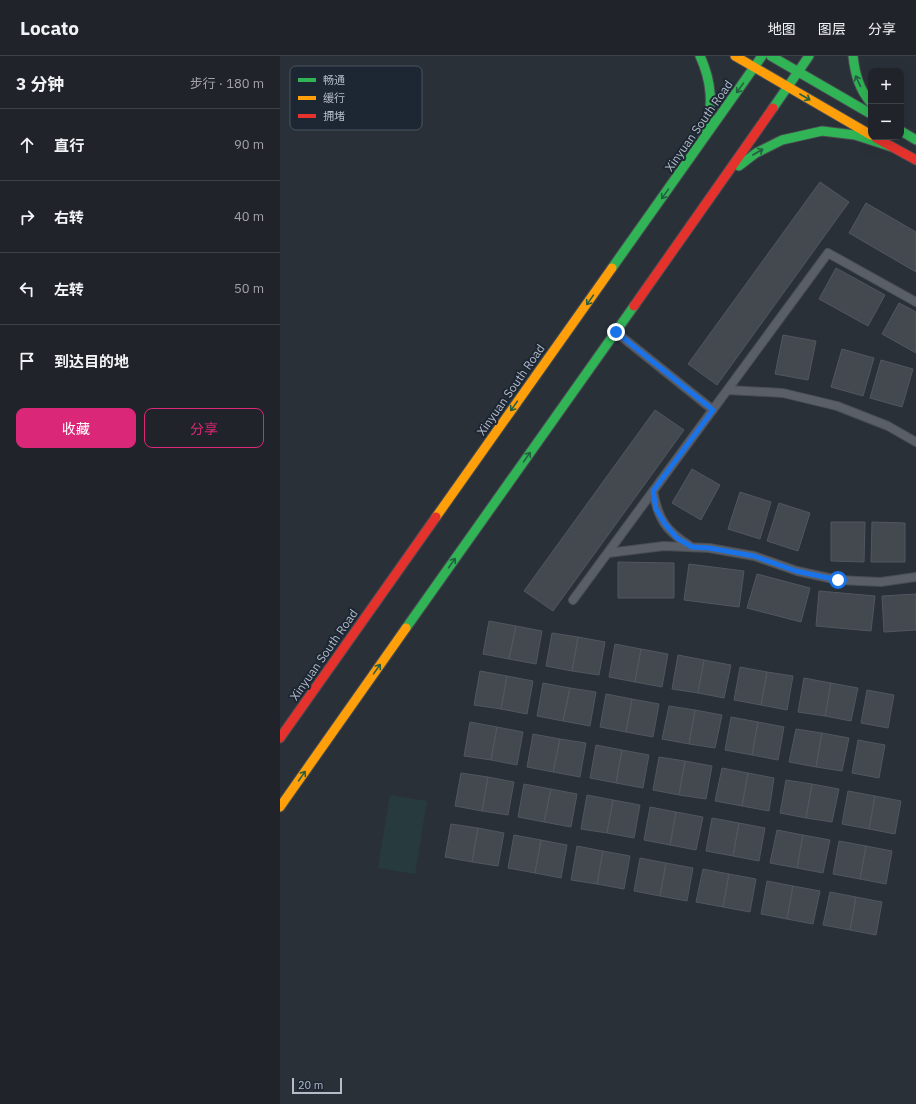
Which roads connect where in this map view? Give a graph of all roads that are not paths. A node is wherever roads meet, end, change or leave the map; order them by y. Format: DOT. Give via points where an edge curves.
graph roads {
  1 [pos="700,56"];
  2 [pos="735,56"];
  3 [pos="762,56"];
  4 [pos="771,56"];
  5 [pos="809,56"];
  6 [pos="852,56"];
  7 [pos="754,67"];
  8 [pos="798,72"];
  9 [pos="788,87"];
  10 [pos="868,100"];
  11 [pos="868,112"];
  12 [pos="868,132"];
  13 [pos="904,133"];
  14 [pos="703,140"];
  15 [pos="880,140"];
  16 [pos="916,140"];
  17 [pos="892,147"];
  18 [pos="916,160"];
  19 [pos="727,175"];
  20 [pos="916,302"];
  21 [pos="616,332"];
  22 [pos="728,390"];
  23 [pos="713,410"];
  24 [pos="916,442"];
  25 [pos="653,491"];
  26 [pos="692,547"];
  27 [pos="608,553"];
  28 [pos="916,577"];
  29 [pos="573,600"];
  30 [pos="280,738"];
  31 [pos="280,807"];
  1 -- 14 [label="main road" via="707,69 712,90 710,115"];
  2 -- 7 [label="main road"];
  3 -- 7 [label="main road, Xinyuan South Road"];
  4 -- 8 [label="main road"];
  5 -- 8 [label="main road"];
  10 -- 6 [label="main road, one-way" via="855,76"];
  7 -- 9 [label="main road"];
  7 -- 14 [label="main road, Xinyuan South Road, one-way"];
  8 -- 9 [label="main road"];
  8 -- 11 [label="main road"];
  9 -- 12 [label="main road, one-way"];
  9 -- 19 [label="main road"];
  13 -- 16 [label="main road"];
  14 -- 30 [label="main road, Xinyuan South Road, one-way"];
  15 -- 17 [label="main road"];
  17 -- 18 [label="main road"];
  19 -- 17 [label="main road, one-way" via="756,153 782,140 822,131 855,135"];
  19 -- 21 [label="main road"];
  20 -- 22 [label="lane" via="828,253"];
  21 -- 23 [label="lane"];
  31 -- 21 [label="main road, one-way"];
  22 -- 23 [label="lane"];
  22 -- 24 [label="lane" via="783,394 837,406 888,426"];
  23 -- 25 [label="lane"];
  25 -- 26 [label="lane" via="656,509 665,524 677,538"];
  25 -- 27 [label="lane"];
  26 -- 27 [label="lane" via="664,546"];
  26 -- 28 [label="lane" via="754,556 796,571 838,580 881,582"];
  27 -- 29 [label="lane"];
}
